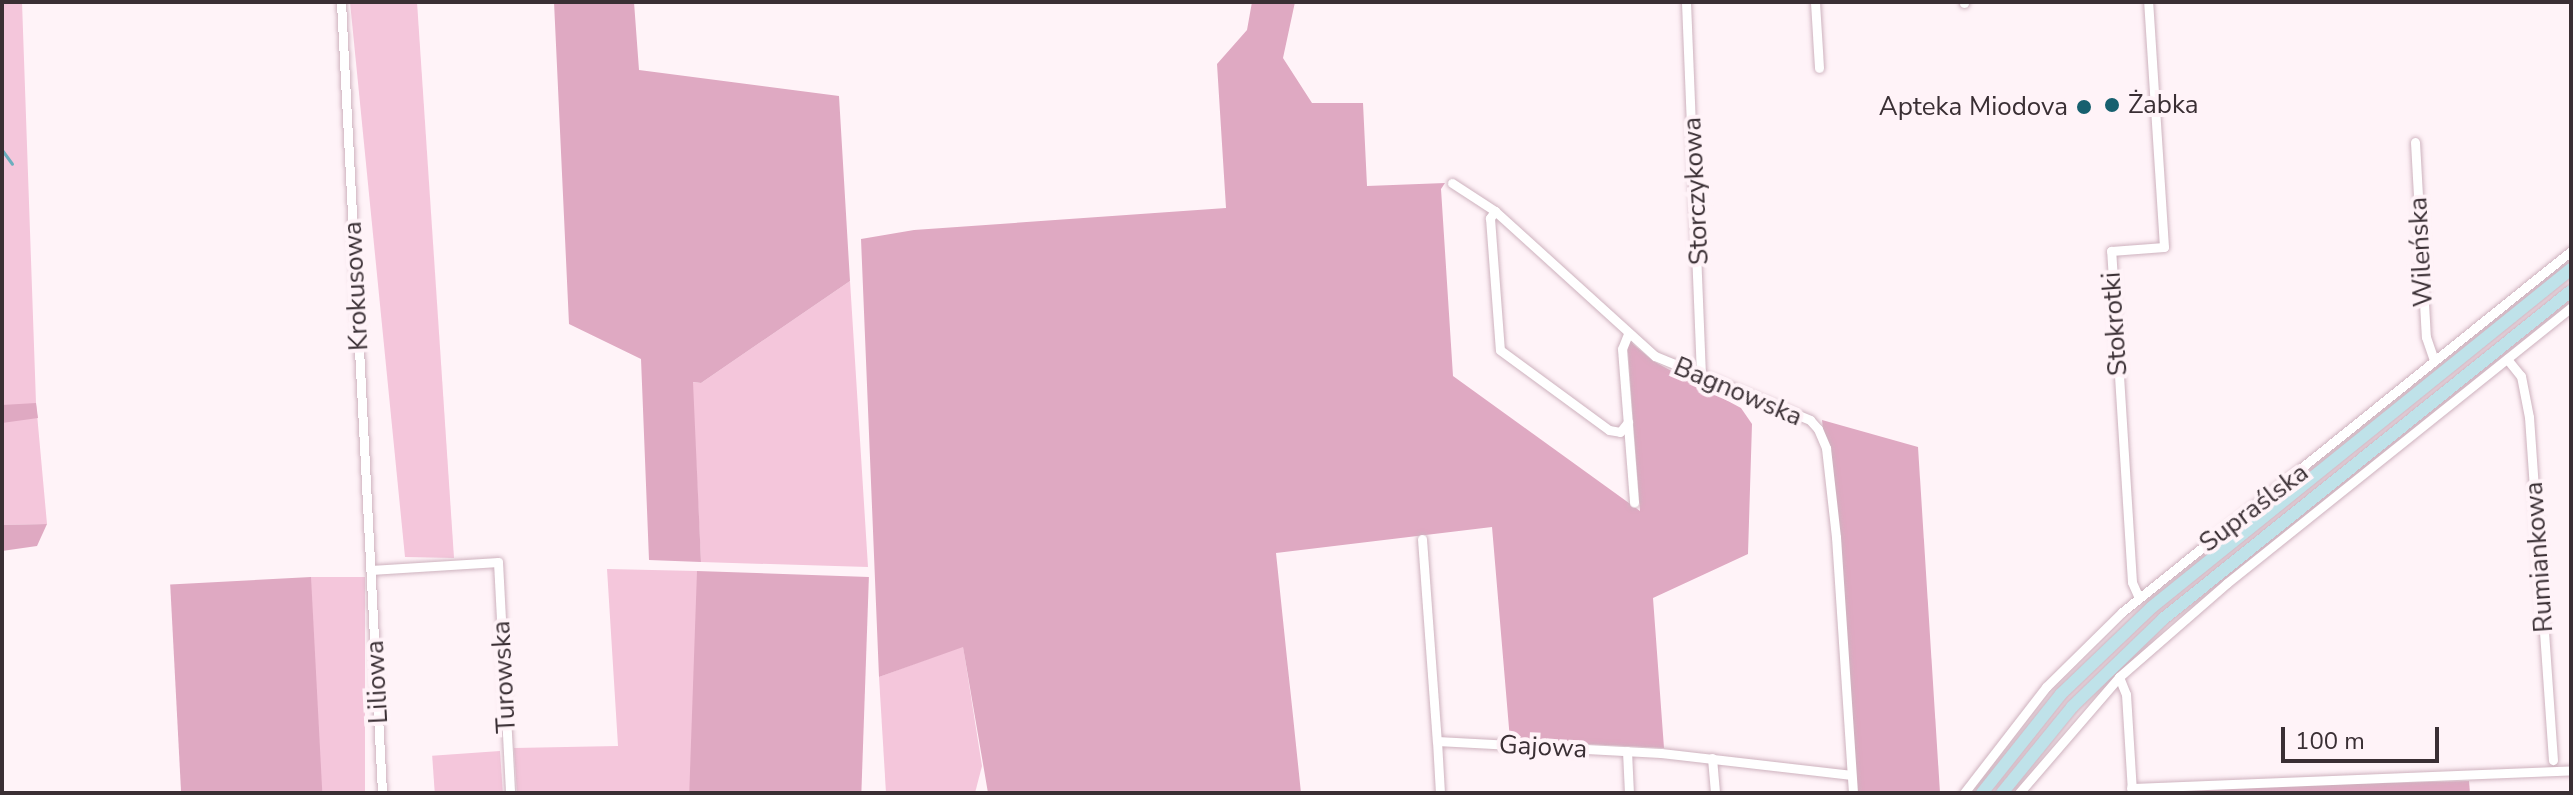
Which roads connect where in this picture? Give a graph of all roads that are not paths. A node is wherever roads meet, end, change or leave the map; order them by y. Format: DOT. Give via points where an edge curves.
graph roads {
  1 [pos="341,2"];
  2 [pos="1686,2"];
  3 [pos="1815,2"];
  4 [pos="2148,2"];
  5 [pos="1819,68"];
  6 [pos="2415,142"];
  7 [pos="1452,183"];
  8 [pos="1495,211"];
  9 [pos="2571,251"];
  10 [pos="2571,269"];
  11 [pos="2571,291"];
  12 [pos="2571,307"];
  13 [pos="1628,334"];
  14 [pos="2507,359"];
  15 [pos="2434,360"];
  16 [pos="1701,380"];
  17 [pos="1628,422"];
  18 [pos="1634,503"];
  19 [pos="1422,539"];
  20 [pos="371,570"];
  21 [pos="2139,598"];
  22 [pos="2119,677"];
  23 [pos="1437,741"];
  24 [pos="1627,751"];
  25 [pos="1712,758"];
  26 [pos="2553,760"];
  27 [pos="2571,770"];
  28 [pos="1850,775"];
  29 [pos="2132,790"];
  30 [pos="382,793"];
  31 [pos="510,793"];
  32 [pos="1440,793"];
  33 [pos="1629,793"];
  34 [pos="1715,793"];
  35 [pos="1853,793"];
  36 [pos="1964,793"];
  37 [pos="1982,793"];
  38 [pos="2002,793"];
  39 [pos="2019,793"];
  1 -- 20 [label="street, Krokusowa"];
  2 -- 16 [label="street, Storczykowa" via="1705,373"];
  3 -- 5 [label="street"];
  4 -- 21 [label="street, Stokrotki" via="2164,247 2111,251 2132,582"];
  6 -- 15 [label="street, Wileńska" via="2426,337"];
  7 -- 8 [label="street, Bagnowska"];
  8 -- 13 [label="street, Bagnowska"];
  8 -- 17 [label="street" via="1490,218 1500,350 1609,430 1620,432"];
  9 -- 15 [label="street, Supraślska"];
  10 -- 37 [label="main road" via="2152,607 2061,694"];
  11 -- 38 [label="main road" via="2163,619 2073,706"];
  12 -- 14 [label="street, Supraślska"];
  13 -- 16 [label="street, Bagnowska" via="1655,356"];
  13 -- 17 [label="street" via="1622,349"];
  14 -- 22 [label="street, Supraślska" via="2227,583"];
  14 -- 26 [label="street, Rumiankowa" via="2521,376 2529,417"];
  15 -- 21 [label="street, Supraślska"];
  16 -- 28 [label="street, Bagnowska" via="1810,420 1826,448"];
  17 -- 18 [label="street"];
  19 -- 23 [label="street"];
  20 -- 30 [label="street, Liliowa"];
  20 -- 31 [label="street, Turowska" via="498,562"];
  21 -- 36 [label="street, Supraślska" via="2046,687"];
  22 -- 29 [label="street" via="2126,694"];
  22 -- 39 [label="street, Supraślska"];
  23 -- 24 [label="street, Gajowa"];
  23 -- 32 [label="street"];
  24 -- 25 [label="street, Gajowa"];
  24 -- 33 [label="street"];
  25 -- 28 [label="street, Gajowa"];
  25 -- 34 [label="street"];
  27 -- 29 [label="street"];
  28 -- 35 [label="street, Bagnowska"];
}
